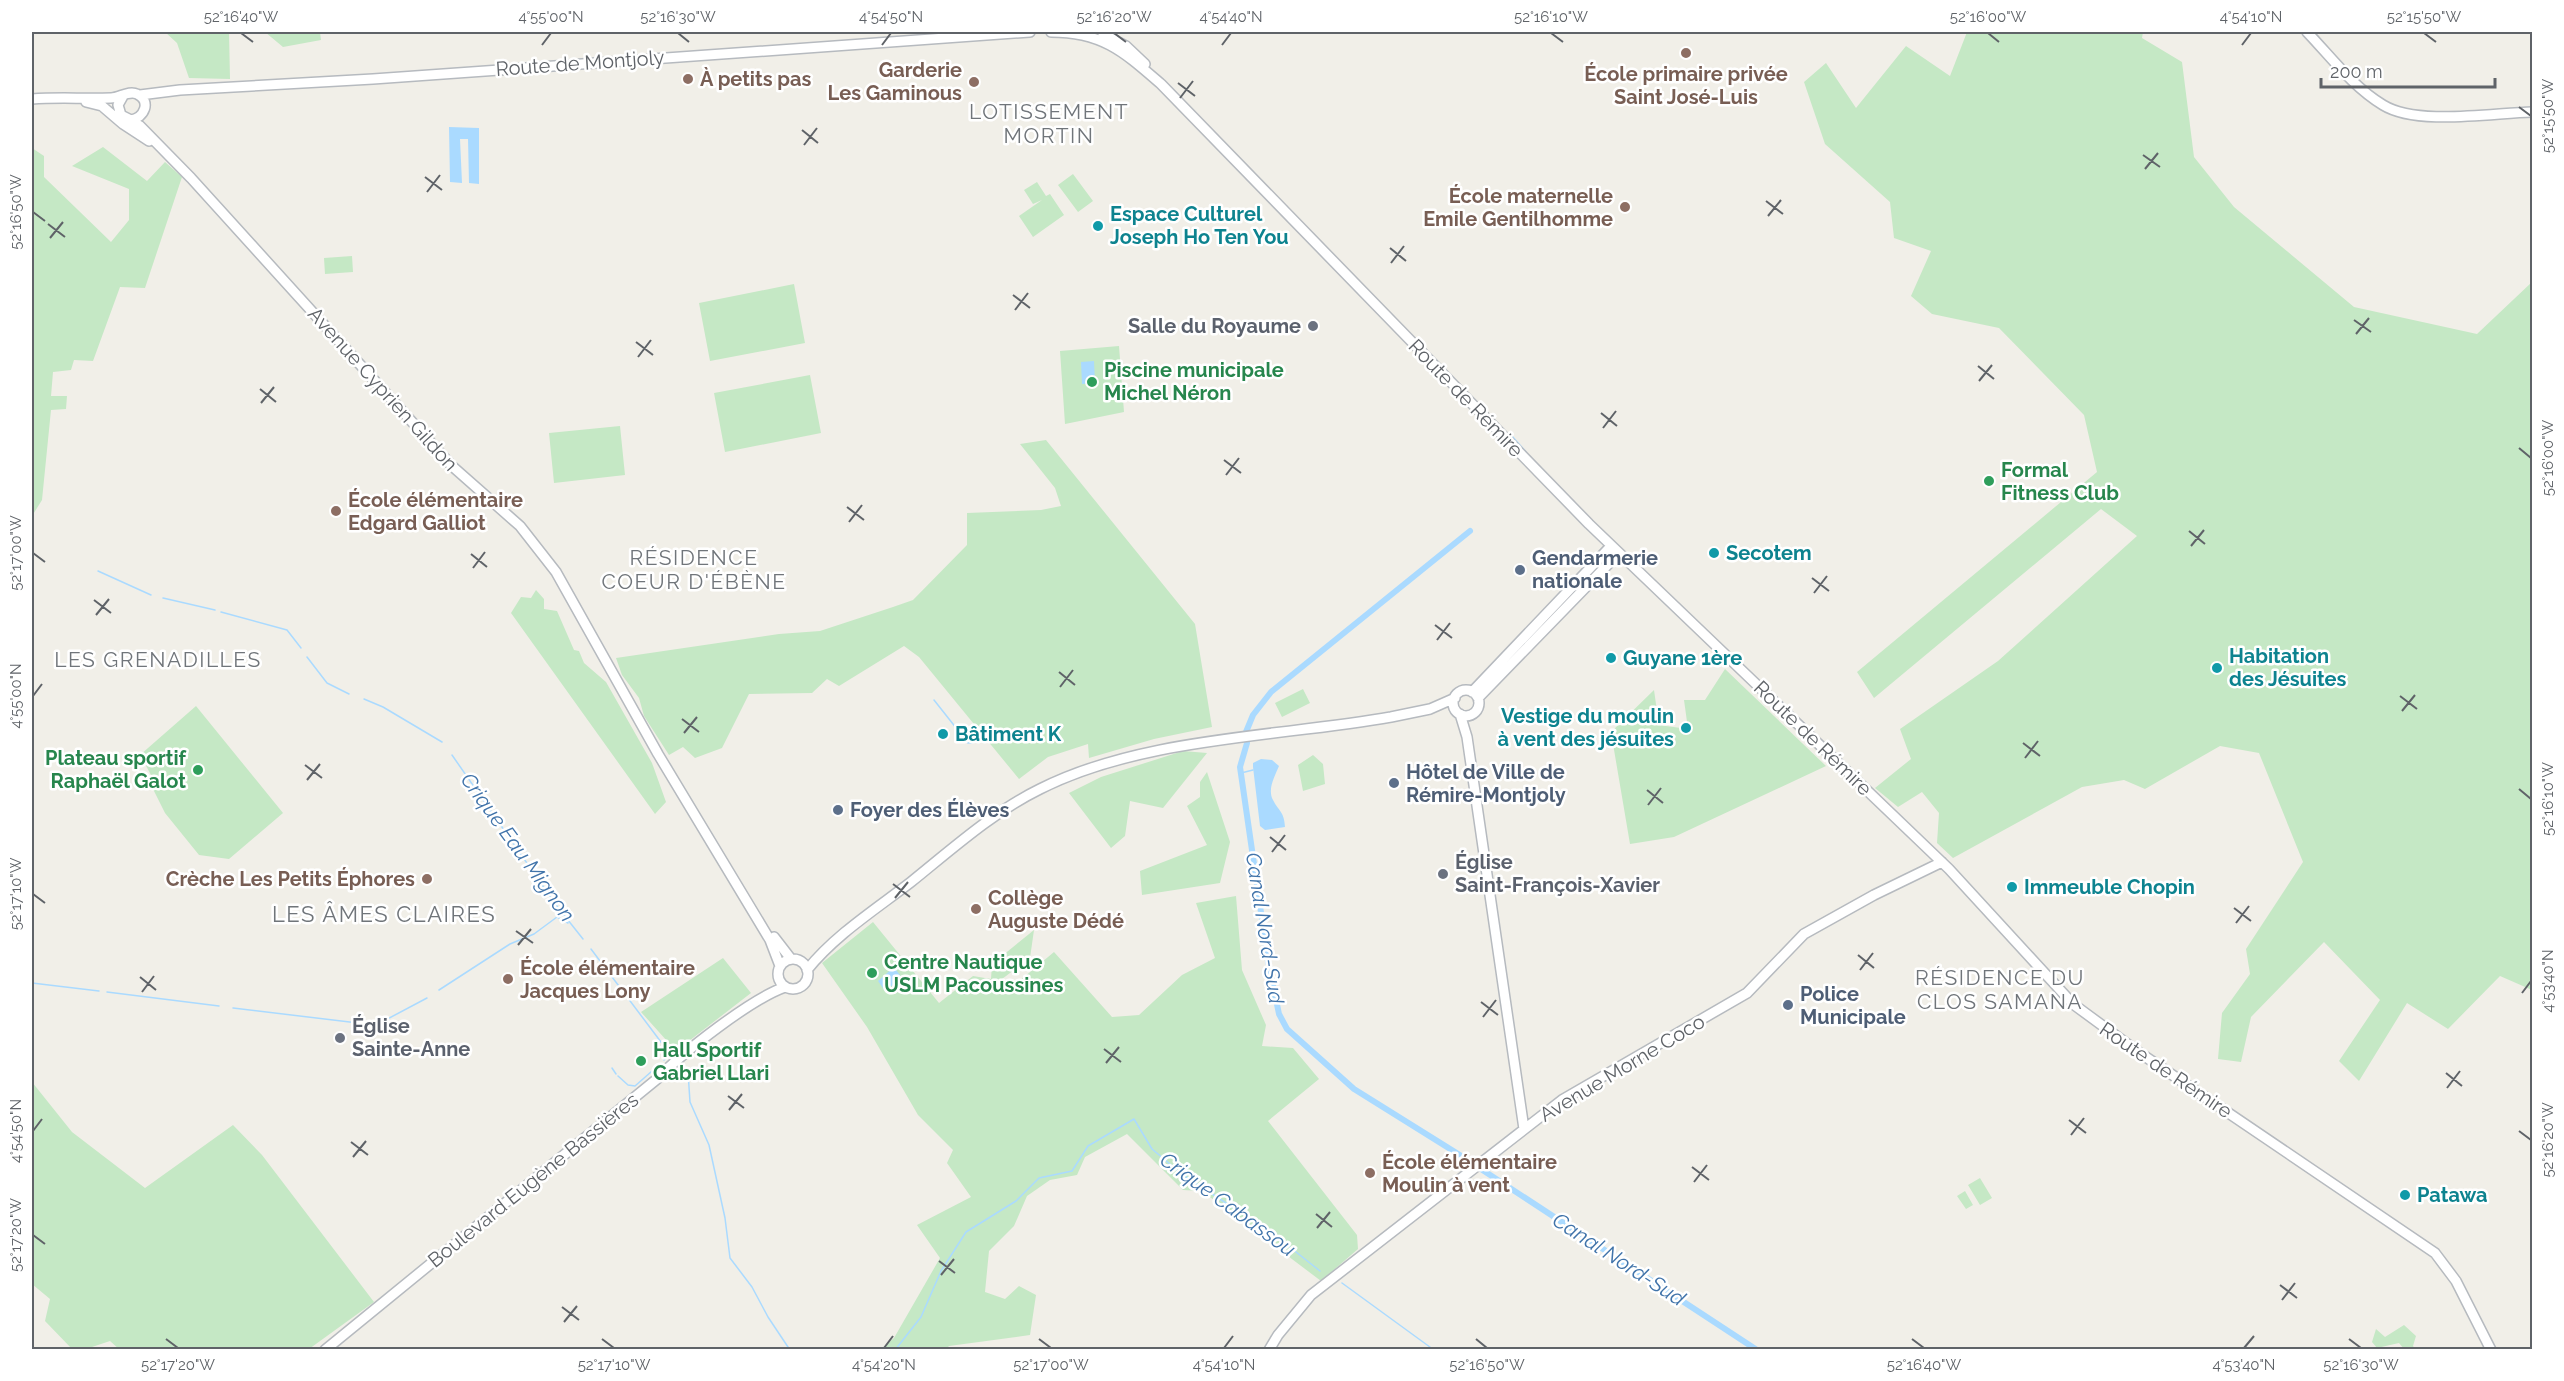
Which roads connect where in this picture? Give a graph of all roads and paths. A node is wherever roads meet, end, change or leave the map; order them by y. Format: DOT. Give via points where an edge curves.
graph roads {
  1 [pos="1030,32"];
  2 [pos="1051,32"];
  3 [pos="1096,32"];
  4 [pos="1121,32"];
  5 [pos="2307,32"];
  6 [pos="1108,37"];
  7 [pos="1126,46"];
  8 [pos="1161,84"];
  9 [pos="167,91"];
  10 [pos="140,95"];
  11 [pos="123,96"];
  12 [pos="94,97"];
  13 [pos="36,99"];
  14 [pos="145,109"];
  15 [pos="119,111"];
  16 [pos="2532,112"];
  17 [pos="128,119"];
  18 [pos="164,151"];
  19 [pos="1615,549"];
  20 [pos="1475,695"];
  21 [pos="1455,698"];
  22 [pos="1430,709"];
  23 [pos="1458,712"];
  24 [pos="1474,713"];
  25 [pos="1467,737"];
  26 [pos="717,851"];
  27 [pos="1942,862"];
  28 [pos="834,943"];
  29 [pos="796,960"];
  30 [pos="780,966"];
  31 [pos="807,970"];
  32 [pos="778,979"];
  33 [pos="785,987"];
  34 [pos="742,1012"];
  35 [pos="1524,1129"];
  36 [pos="325,1350"];
  37 [pos="1269,1350"];
  38 [pos="2491,1350"];
  1 -- 9 [label="street, Route de Montjoly"];
  2 -- 6 [label="street, Route de Rémire"];
  3 -- 6 [label="street, Route de Rémire"];
  4 -- 6 [label="street"];
  4 -- 7 [label="street"];
  5 -- 16 [label="street" via="2369,96 2398,112 2432,116"];
  6 -- 7 [label="street, Route de Rémire"];
  6 -- 8 [label="street, Route de Rémire"];
  7 -- 8 [label="street, Route de Rémire"];
  8 -- 19 [label="street, Route de Rémire"];
  9 -- 10 [label="street, Route de Montjoly"];
  9 -- 14 [label="street"];
  10 -- 11 [label="street"];
  10 -- 14 [label="street"];
  11 -- 12 [label="street"];
  11 -- 15 [label="street"];
  12 -- 13 [label="street"];
  12 -- 15 [label="street"];
  13 -- 18 [label="street" via="102,106"];
  14 -- 17 [label="street" via="138,118"];
  14 -- 18 [label="street, Avenue Cyprien Gildon" via="145,127"];
  15 -- 17 [label="street"];
  17 -- 18 [label="street, Avenue Cyprien Gildon"];
  18 -- 26 [label="street, Avenue Cyprien Gildon" via="452,466 535,542"];
  19 -- 20 [label="street"];
  19 -- 27 [label="street, Route de Rémire"];
  20 -- 21 [label="street" via="1464,691"];
  20 -- 24 [label="street" via="1478,706"];
  21 -- 22 [label="street"];
  21 -- 23 [label="street"];
  22 -- 23 [label="street"];
  22 -- 28 [label="street" via="1359,723 1158,750 1071,776 1029,794 968,836"];
  23 -- 24 [label="street" via="1464,716"];
  23 -- 25 [label="street"];
  24 -- 25 [label="street"];
  25 -- 35 [label="street"];
  26 -- 29 [label="street, Avenue Cyprien Gildon"];
  26 -- 30 [label="street, Avenue Cyprien Gildon" via="770,940"];
  27 -- 35 [label="street, Avenue Morne Coco" via="1804,934 1747,993 1562,1100"];
  27 -- 38 [label="street, Route de Rémire" via="2089,1017 2435,1253 2456,1281"];
  28 -- 29 [label="street"];
  28 -- 31 [label="street"];
  29 -- 30 [label="street"];
  29 -- 31 [label="street"];
  30 -- 32 [label="street"];
  31 -- 33 [label="street" via="803,985"];
  32 -- 33 [label="street"];
  32 -- 34 [label="street, Boulevard Eugène Bassières"];
  33 -- 34 [label="street, Boulevard Eugène Bassières"];
  34 -- 36 [label="street, Boulevard Eugène Bassières" via="672,1063"];
  35 -- 37 [label="street, Avenue Morne Coco" via="1311,1295"];
}
